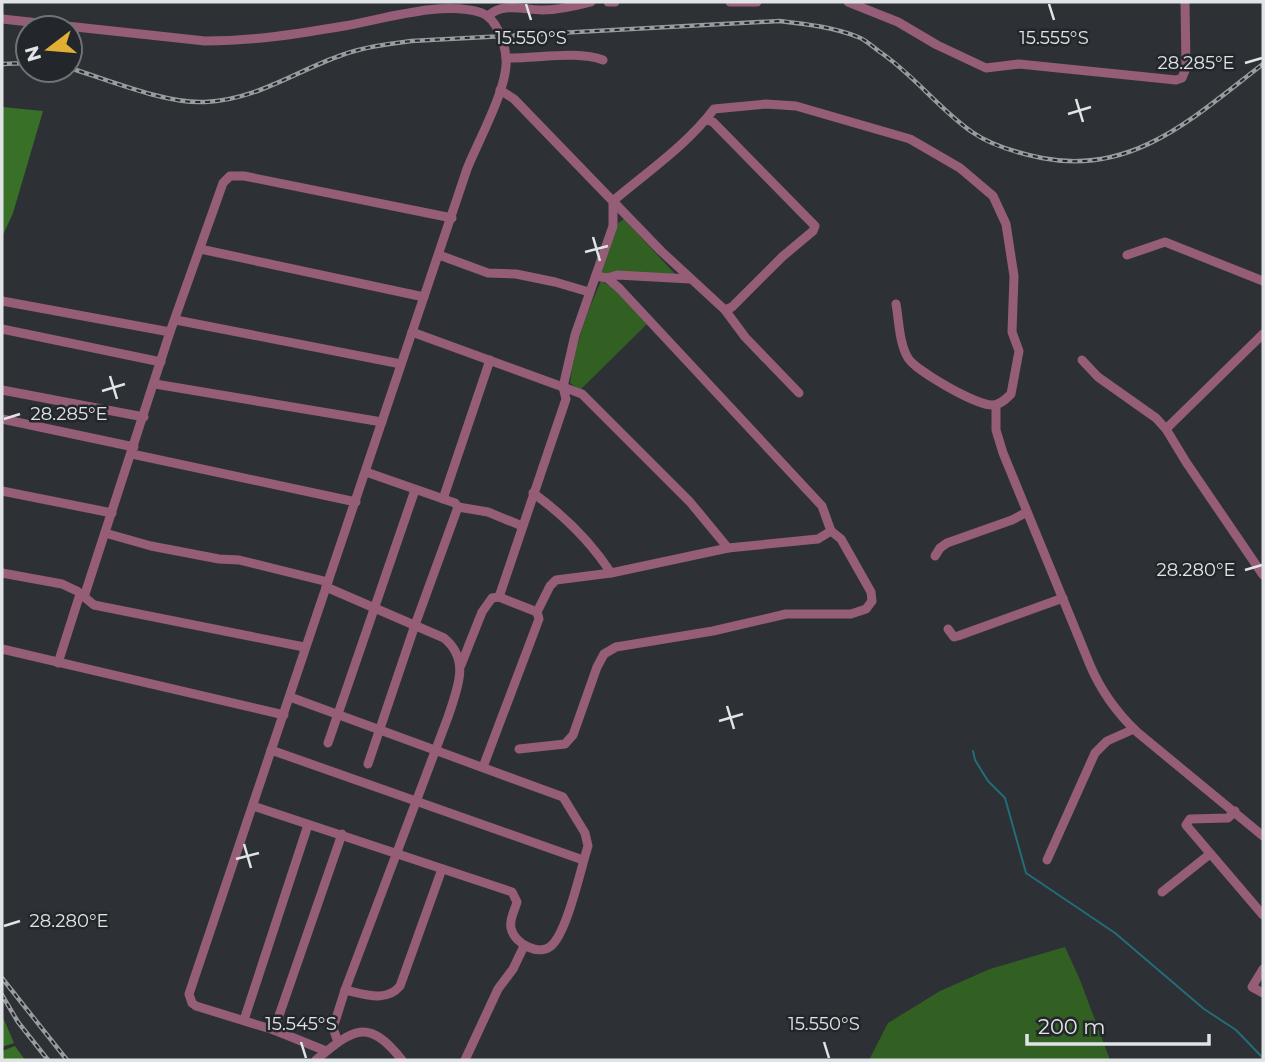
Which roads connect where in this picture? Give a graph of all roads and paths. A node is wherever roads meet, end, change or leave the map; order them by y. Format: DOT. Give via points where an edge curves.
graph roads {
  1 [pos="591,2"];
  2 [pos="608,2"];
  3 [pos="615,2"];
  4 [pos="730,2"];
  5 [pos="757,2"];
  6 [pos="848,2"];
  7 [pos="1185,2"];
  8 [pos="488,16"];
  9 [pos="2,19"];
  10 [pos="506,58"];
  11 [pos="603,60"];
  12 [pos="500,90"];
  13 [pos="707,120"];
  14 [pos="613,201"];
  15 [pos="452,218"];
  16 [pos="200,249"];
  17 [pos="439,255"];
  18 [pos="1127,255"];
  19 [pos="596,276"];
  20 [pos="607,278"];
  21 [pos="690,279"];
  22 [pos="1263,281"];
  23 [pos="589,292"];
  24 [pos="424,297"];
  25 [pos="2,301"];
  26 [pos="896,304"];
  27 [pos="725,310"];
  28 [pos="176,320"];
  29 [pos="2,329"];
  30 [pos="170,332"];
  31 [pos="412,332"];
  32 [pos="1263,334"];
  33 [pos="490,360"];
  34 [pos="1082,360"];
  35 [pos="161,362"];
  36 [pos="401,364"];
  37 [pos="155,384"];
  38 [pos="563,387"];
  39 [pos="2,390"];
  40 [pos="799,393"];
  41 [pos="996,406"];
  42 [pos="144,417"];
  43 [pos="2,419"];
  44 [pos="382,422"];
  45 [pos="1166,429"];
  46 [pos="133,451"];
  47 [pos="366,472"];
  48 [pos="415,490"];
  49 [pos="2,491"];
  50 [pos="533,493"];
  51 [pos="443,499"];
  52 [pos="356,502"];
  53 [pos="458,507"];
  54 [pos="1027,512"];
  55 [pos="112,513"];
  56 [pos="522,526"];
  57 [pos="831,531"];
  58 [pos="105,533"];
  59 [pos="728,548"];
  60 [pos="936,556"];
  61 [pos="2,573"];
  62 [pos="611,573"];
  63 [pos="1263,575"];
  64 [pos="327,584"];
  65 [pos="82,595"];
  66 [pos="499,597"];
  67 [pos="1063,598"];
  68 [pos="376,607"];
  69 [pos="537,612"];
  70 [pos="415,625"];
  71 [pos="948,629"];
  72 [pos="304,647"];
  73 [pos="2,649"];
  74 [pos="58,663"];
  75 [pos="461,665"];
  76 [pos="290,697"];
  77 [pos="284,715"];
  78 [pos="338,715"];
  79 [pos="1134,729"];
  80 [pos="380,730"];
  81 [pos="328,743"];
  82 [pos="519,749"];
  83 [pos="271,750"];
  84 [pos="433,751"];
  85 [pos="369,764"];
  86 [pos="483,767"];
  87 [pos="414,802"];
  88 [pos="253,806"];
  89 [pos="1235,811"];
  90 [pos="308,825"];
  91 [pos="342,834"];
  92 [pos="1263,836"];
  93 [pos="395,853"];
  94 [pos="1210,854"];
  95 [pos="583,860"];
  96 [pos="1048,860"];
  97 [pos="442,869"];
  98 [pos="1162,892"];
  99 [pos="1263,915"];
  100 [pos="524,946"];
  101 [pos="1263,969"];
  102 [pos="345,990"];
  103 [pos="1263,993"];
  104 [pos="244,1020"];
  105 [pos="274,1030"];
  106 [pos="338,1042"];
  107 [pos="327,1055"];
  108 [pos="316,1060"];
  109 [pos="401,1060"];
  110 [pos="465,1060"];
  1 -- 8 [label="street" via="544,10 504,9"];
  2 -- 3 [label="street"];
  4 -- 5 [label="street"];
  6 -- 7 [label="street" via="898,22 986,68 1019,64 1176,80 1186,68"];
  8 -- 9 [label="street" via="462,8 410,11 312,32 237,41"];
  8 -- 10 [label="street"];
  10 -- 11 [label="street"];
  10 -- 12 [label="street"];
  12 -- 14 [label="street"];
  12 -- 15 [label="street"];
  13 -- 14 [label="street"];
  13 -- 27 [label="street" via="749,156 815,226"];
  13 -- 41 [label="street" via="714,109 724,107 796,106 910,139 960,168 993,196 1006,224 1014,276 1012,332 1019,351 1011,394"];
  14 -- 19 [label="street" via="613,226"];
  14 -- 21 [label="street"];
  15 -- 16 [label="street" via="230,176 223,183"];
  15 -- 17 [label="street"];
  16 -- 24 [label="street"];
  16 -- 28 [label="street"];
  17 -- 23 [label="street" via="488,273 516,274"];
  17 -- 24 [label="street"];
  18 -- 22 [label="street" via="1165,242"];
  19 -- 20 [label="street"];
  19 -- 23 [label="street"];
  20 -- 21 [label="street"];
  20 -- 57 [label="street" via="822,506"];
  21 -- 27 [label="street"];
  23 -- 38 [label="street"];
  24 -- 31 [label="street"];
  25 -- 30 [label="street"];
  26 -- 41 [label="street" via="906,355 913,366 958,393"];
  27 -- 40 [label="street"];
  28 -- 30 [label="street"];
  28 -- 36 [label="street"];
  29 -- 35 [label="street"];
  30 -- 35 [label="street"];
  31 -- 33 [label="street"];
  31 -- 36 [label="street"];
  32 -- 45 [label="street"];
  33 -- 38 [label="street"];
  33 -- 51 [label="street"];
  34 -- 45 [label="street"];
  35 -- 37 [label="street"];
  36 -- 44 [label="street"];
  37 -- 42 [label="street"];
  37 -- 44 [label="street"];
  38 -- 50 [label="street" via="566,399"];
  38 -- 59 [label="street" via="582,394 690,502"];
  39 -- 42 [label="street"];
  41 -- 54 [label="street" via="1000,445"];
  42 -- 46 [label="street"];
  43 -- 46 [label="street"];
  44 -- 47 [label="street"];
  45 -- 63 [label="street"];
  46 -- 52 [label="street"];
  46 -- 55 [label="street"];
  47 -- 48 [label="street"];
  47 -- 52 [label="street"];
  48 -- 51 [label="street"];
  48 -- 68 [label="street"];
  49 -- 55 [label="street"];
  50 -- 56 [label="street"];
  50 -- 62 [label="street" via="553,508"];
  51 -- 53 [label="street"];
  52 -- 64 [label="street"];
  53 -- 56 [label="street" via="488,512"];
  53 -- 70 [label="street"];
  54 -- 60 [label="street" via="947,543"];
  54 -- 67 [label="street"];
  55 -- 58 [label="street"];
  56 -- 66 [label="street"];
  57 -- 59 [label="street" via="818,539"];
  57 -- 82 [label="street" via="841,539 871,592 866,609 851,614 786,614 615,648 604,654 597,667 573,735 565,744"];
  58 -- 64 [label="street" via="151,546 239,560"];
  58 -- 65 [label="street"];
  59 -- 62 [label="street"];
  61 -- 65 [label="street" via="62,584"];
  62 -- 69 [label="street" via="556,580"];
  64 -- 68 [label="street"];
  64 -- 72 [label="street"];
  65 -- 72 [label="street" via="94,605"];
  65 -- 74 [label="street"];
  66 -- 69 [label="street"];
  66 -- 75 [label="street" via="487,603"];
  67 -- 71 [label="street" via="958,636"];
  67 -- 79 [label="street" via="1097,680"];
  68 -- 70 [label="street"];
  68 -- 78 [label="street"];
  69 -- 86 [label="street" via="539,619"];
  70 -- 75 [label="street" via="451,643"];
  70 -- 80 [label="street"];
  72 -- 76 [label="street"];
  73 -- 74 [label="street"];
  74 -- 77 [label="street"];
  75 -- 84 [label="street" via="458,686"];
  76 -- 77 [label="street"];
  76 -- 78 [label="street"];
  77 -- 83 [label="street"];
  78 -- 80 [label="street"];
  78 -- 81 [label="street"];
  79 -- 89 [label="street"];
  79 -- 96 [label="street" via="1107,741 1095,753"];
  80 -- 84 [label="street"];
  80 -- 85 [label="street"];
  83 -- 87 [label="street"];
  83 -- 88 [label="street"];
  84 -- 86 [label="street"];
  84 -- 87 [label="street"];
  86 -- 95 [label="street" via="562,797 587,840"];
  87 -- 93 [label="street"];
  87 -- 95 [label="street"];
  88 -- 90 [label="street"];
  88 -- 104 [label="street" via="189,994 196,1006"];
  89 -- 92 [label="street"];
  89 -- 94 [label="street" via="1228,818 1186,822"];
  90 -- 91 [label="street"];
  90 -- 104 [label="street"];
  91 -- 93 [label="street"];
  91 -- 105 [label="street"];
  93 -- 97 [label="street"];
  93 -- 102 [label="street"];
  94 -- 98 [label="street"];
  94 -- 99 [label="street"];
  95 -- 100 [label="street" via="555,943 545,949"];
  97 -- 100 [label="street" via="512,892 517,902 511,930"];
  97 -- 102 [label="street" via="400,986 381,996"];
  100 -- 110 [label="street"];
  101 -- 103 [label="street" via="1252,987"];
  102 -- 106 [label="street" via="333,1028"];
  104 -- 105 [label="street"];
  105 -- 107 [label="street"];
  106 -- 107 [label="street"];
  106 -- 109 [label="street" via="355,1033 377,1034"];
  107 -- 108 [label="street"];
}
